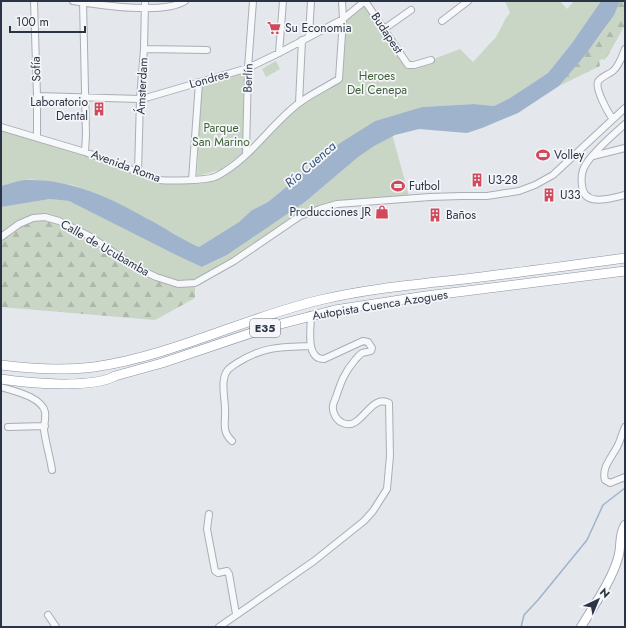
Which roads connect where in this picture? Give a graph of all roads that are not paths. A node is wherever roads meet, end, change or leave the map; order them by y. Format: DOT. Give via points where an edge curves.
graph roads {
  1 [pos="34,1"];
  2 [pos="73,1"];
  3 [pos="145,1"];
  4 [pos="185,1"];
  5 [pos="253,1"];
  6 [pos="283,1"];
  7 [pos="311,1"];
  8 [pos="342,1"];
  9 [pos="365,1"];
  10 [pos="468,1"];
  11 [pos="83,2"];
  12 [pos="145,8"];
  13 [pos="411,10"];
  14 [pos="343,19"];
  15 [pos="442,21"];
  16 [pos="384,29"];
  17 [pos="308,36"];
  18 [pos="302,40"];
  19 [pos="144,49"];
  20 [pos="207,50"];
  21 [pos="625,50"];
  22 [pos="279,53"];
  23 [pos="431,60"];
  24 [pos="248,68"];
  25 [pos="198,82"];
  26 [pos="37,96"];
  27 [pos="85,98"];
  28 [pos="140,99"];
  29 [pos="299,103"];
  30 [pos="625,108"];
  31 [pos="613,119"];
  32 [pos="625,124"];
  33 [pos="1,127"];
  34 [pos="37,137"];
  35 [pos="625,148"];
  36 [pos="85,152"];
  37 [pos="246,154"];
  38 [pos="593,156"];
  39 [pos="138,172"];
  40 [pos="192,180"];
  41 [pos="625,195"];
  42 [pos="1,237"];
  43 [pos="625,258"];
  44 [pos="625,271"];
  45 [pos="311,315"];
  46 [pos="311,346"];
  47 [pos="1,365"];
  48 [pos="1,378"];
  49 [pos="1,387"];
  50 [pos="45,426"];
  51 [pos="8,427"];
  52 [pos="625,427"];
  53 [pos="232,441"];
  54 [pos="52,470"];
  55 [pos="625,477"];
  56 [pos="209,514"];
  57 [pos="625,525"];
  58 [pos="236,614"];
  59 [pos="48,615"];
  60 [pos="56,627"];
  61 [pos="219,627"];
  62 [pos="581,627"];
  1 -- 26 [label="street, Sofía"];
  2 -- 11 [label="street"];
  3 -- 12 [label="street, Ámsterdam"];
  4 -- 12 [label="street" via="178,5"];
  5 -- 24 [label="street, Berlín"];
  6 -- 22 [label="street"];
  7 -- 17 [label="street"];
  8 -- 14 [label="street"];
  9 -- 14 [label="street, Londres"];
  9 -- 16 [label="street, Budapest"];
  10 -- 15 [label="street"];
  11 -- 12 [label="street"];
  11 -- 27 [label="street"];
  12 -- 19 [label="street, Ámsterdam"];
  13 -- 16 [label="street"];
  14 -- 17 [label="street, Londres"];
  14 -- 29 [label="street, Avenida Roma" via="338,79"];
  16 -- 23 [label="street, Budapest" via="408,65"];
  17 -- 18 [label="street, Londres"];
  18 -- 22 [label="street, Londres"];
  18 -- 29 [label="street"];
  19 -- 20 [label="street"];
  19 -- 28 [label="street, Ámsterdam"];
  21 -- 31 [label="street" via="616,68 598,82 597,89"];
  22 -- 24 [label="street, Londres"];
  24 -- 25 [label="street, Londres"];
  24 -- 37 [label="street, Berlín"];
  25 -- 28 [label="street, Londres"];
  25 -- 40 [label="street"];
  26 -- 27 [label="street, Londres"];
  26 -- 34 [label="street, Sofía"];
  27 -- 28 [label="street, Londres"];
  27 -- 36 [label="street"];
  28 -- 39 [label="street, Ámsterdam"];
  29 -- 37 [label="street, Avenida Roma"];
  30 -- 31 [label="street, Calle de Ucubamba"];
  31 -- 42 [label="street, Calle de Ucubamba" via="553,175 535,185 519,191 486,196 337,204 300,216 234,261 195,283 178,284 156,277 90,237 59,221 45,217 33,218 19,224"];
  32 -- 38 [label="street"];
  33 -- 34 [label="street, Avenida Roma"];
  34 -- 36 [label="street, Avenida Roma"];
  35 -- 38 [label="street"];
  36 -- 39 [label="street, Avenida Roma"];
  37 -- 40 [label="street, Avenida Roma" via="215,177"];
  38 -- 41 [label="street" via="586,164 582,176 582,188 587,196 592,200 600,200"];
  39 -- 40 [label="street, Avenida Roma" via="159,180"];
  43 -- 47 [label="highway, Autopista Cuenca Azogues / E35" via="408,285 330,298 285,309 162,352 107,365 73,369"];
  44 -- 45 [label="highway, Autopista Cuenca Azogues / E35" via="374,304"];
  45 -- 46 [label="street"];
  45 -- 48 [label="highway, Autopista Cuenca Azogues / E35" via="109,379 53,383"];
  46 -- 53 [label="street" via="276,347 257,352 230,368 224,379 225,429 226,436"];
  46 -- 58 [label="street" via="322,360 363,341 368,342 372,348 371,351 361,354 346,372 340,381 333,406 337,418 349,425 379,402 389,403 390,456 387,489 364,521 314,561"];
  49 -- 50 [label="street" via="25,395 44,406"];
  50 -- 51 [label="street"];
  50 -- 54 [label="street"];
  52 -- 55 [label="street" via="604,475 605,480 610,483"];
  56 -- 58 [label="street" via="207,529 215,571 227,571 230,574"];
  57 -- 62 [label="main road" via="620,534 619,557 614,569"];
  58 -- 61 [label="street"];
  59 -- 60 [label="street"];
}
